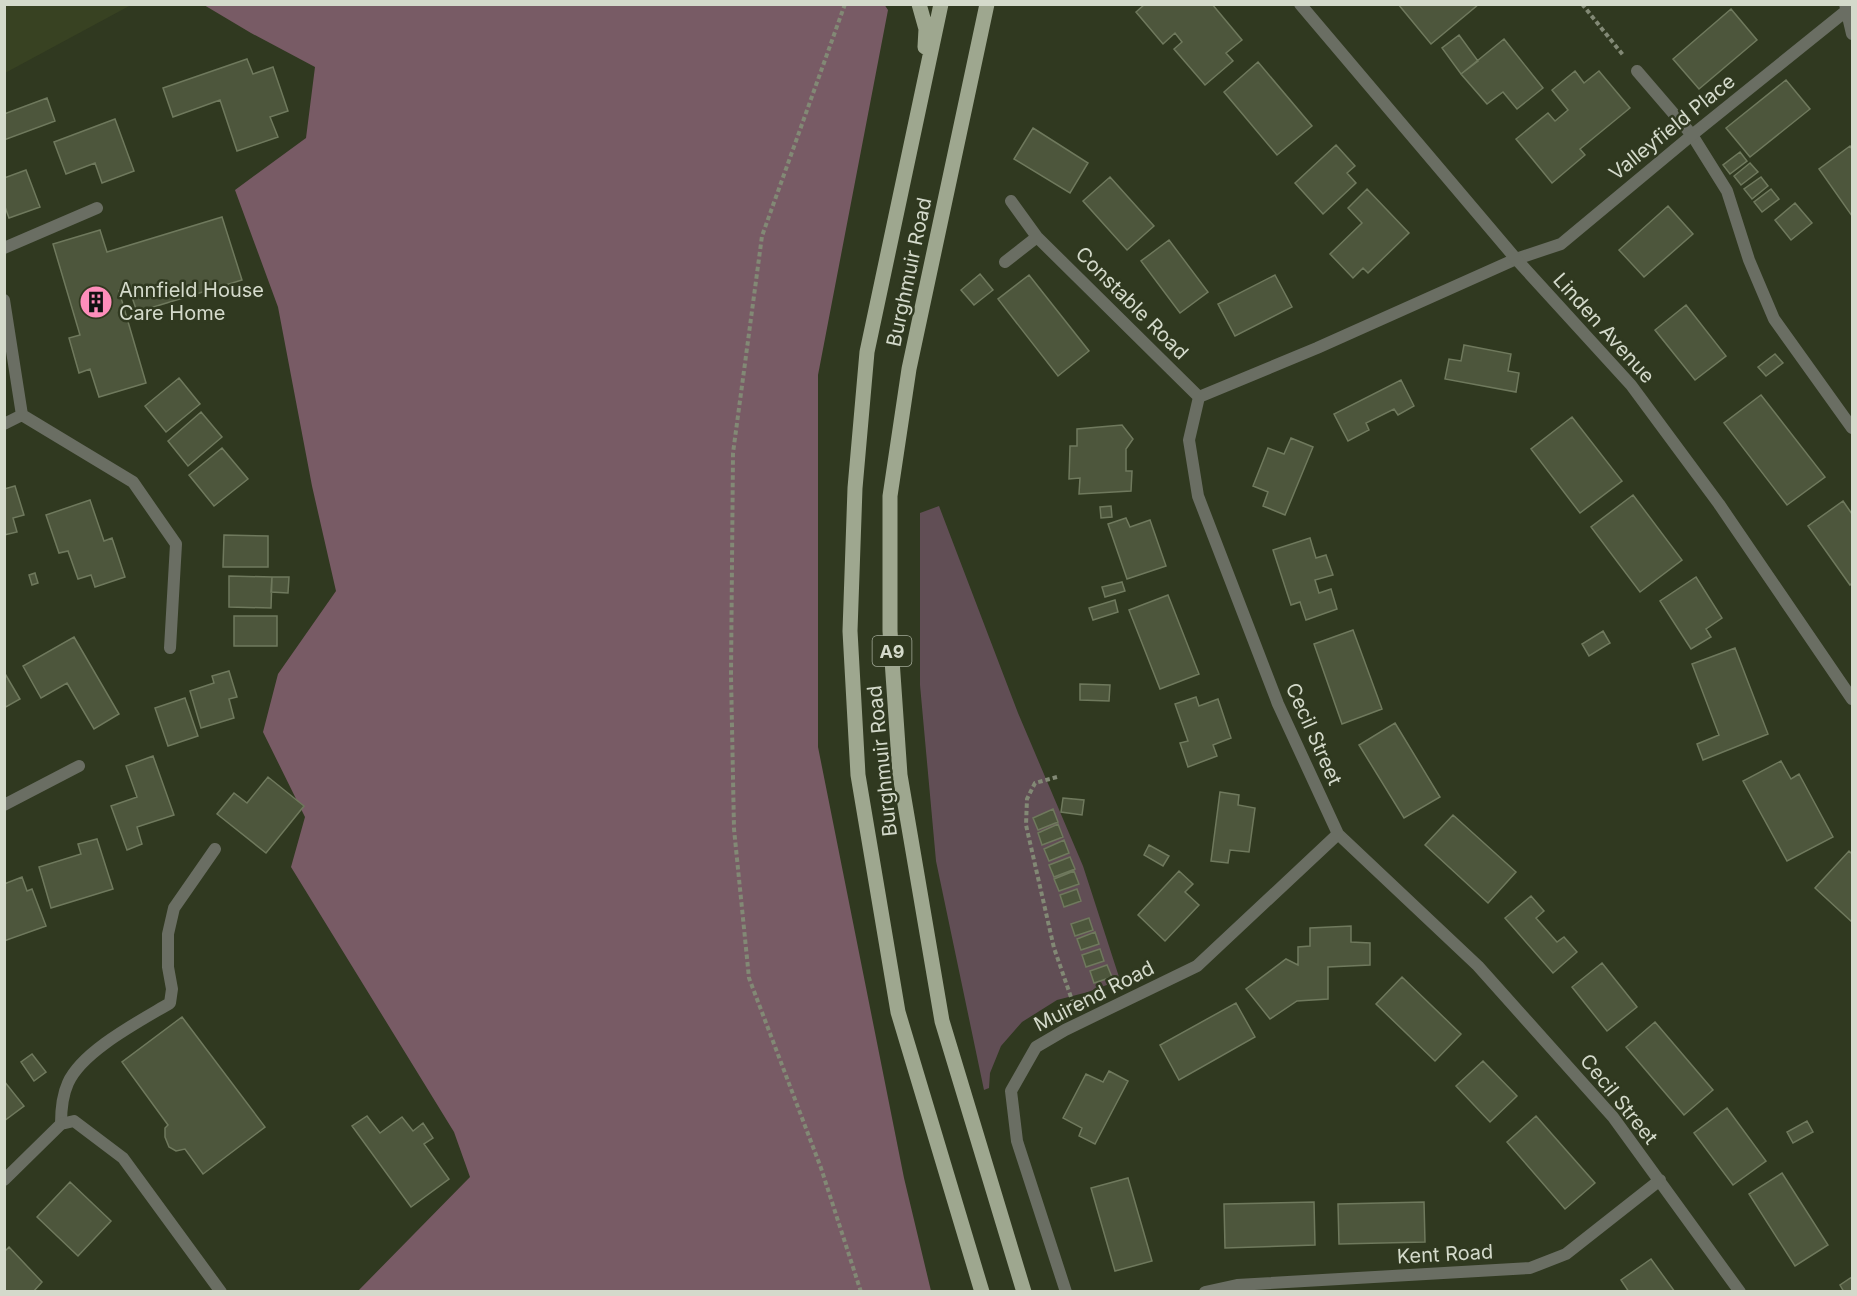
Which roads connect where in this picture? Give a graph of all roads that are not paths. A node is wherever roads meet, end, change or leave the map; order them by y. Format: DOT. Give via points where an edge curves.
graph roads {
  1 [pos="919,4"];
  2 [pos="941,4"];
  3 [pos="987,4"];
  4 [pos="1300,4"];
  5 [pos="1845,8"];
  6 [pos="1852,34"];
  7 [pos="1637,71"];
  8 [pos="923,92"];
  9 [pos="1692,135"];
  10 [pos="1011,201"];
  11 [pos="97,208"];
  12 [pos="1037,237"];
  13 [pos="4,248"];
  14 [pos="1516,259"];
  15 [pos="1005,262"];
  16 [pos="4,300"];
  17 [pos="1199,397"];
  18 [pos="22,415"];
  19 [pos="4,424"];
  20 [pos="1852,428"];
  21 [pos="170,648"];
  22 [pos="1852,699"];
  23 [pos="79,766"];
  24 [pos="4,805"];
  25 [pos="1338,834"];
  26 [pos="215,849"];
  27 [pos="62,1124"];
  28 [pos="4,1180"];
  29 [pos="1659,1180"];
  30 [pos="221,1292"];
  31 [pos="982,1292"];
  32 [pos="1024,1292"];
  33 [pos="1066,1292"];
  34 [pos="1205,1292"];
  35 [pos="1740,1292"];
  1 -- 8 [label="main road" via="926,29"];
  2 -- 8 [label="main road, Burghmuir Road / A9"];
  3 -- 32 [label="main road, Burghmuir Road / A9" via="909,369 890,496 890,631 900,776 942,1021"];
  4 -- 14 [label="street, Linden Avenue"];
  5 -- 6 [label="street"];
  5 -- 9 [label="street, Valleyfield Place"];
  7 -- 9 [label="street"];
  8 -- 31 [label="main road, Burghmuir Road / A9" via="867,352 855,488 851,654 858,776 898,1012"];
  9 -- 14 [label="street, Valleyfield Place" via="1561,244"];
  9 -- 20 [label="street" via="1727,191 1749,260 1774,319"];
  10 -- 12 [label="street, Constable Road"];
  11 -- 13 [label="street"];
  12 -- 15 [label="street"];
  12 -- 17 [label="street, Constable Road"];
  14 -- 17 [label="street"];
  14 -- 22 [label="street, Linden Avenue" via="1631,385 1719,504"];
  16 -- 18 [label="street"];
  17 -- 25 [label="street, Cecil Street" via="1189,440 1198,496 1278,704"];
  18 -- 19 [label="street"];
  18 -- 21 [label="street" via="133,482 176,544"];
  23 -- 24 [label="street"];
  25 -- 29 [label="street, Cecil Street" via="1478,966 1613,1117"];
  25 -- 33 [label="street, Muirend Road" via="1197,966 1036,1047 1011,1091 1017,1141"];
  26 -- 27 [label="street" via="174,908 168,934 170,1003 82,1062 69,1081 62,1102"];
  27 -- 28 [label="street"];
  27 -- 30 [label="street" via="74,1121 123,1158"];
  29 -- 34 [label="street, Kent Road" via="1566,1254 1530,1268 1237,1285"];
  29 -- 35 [label="street, Cecil Street"];
}
